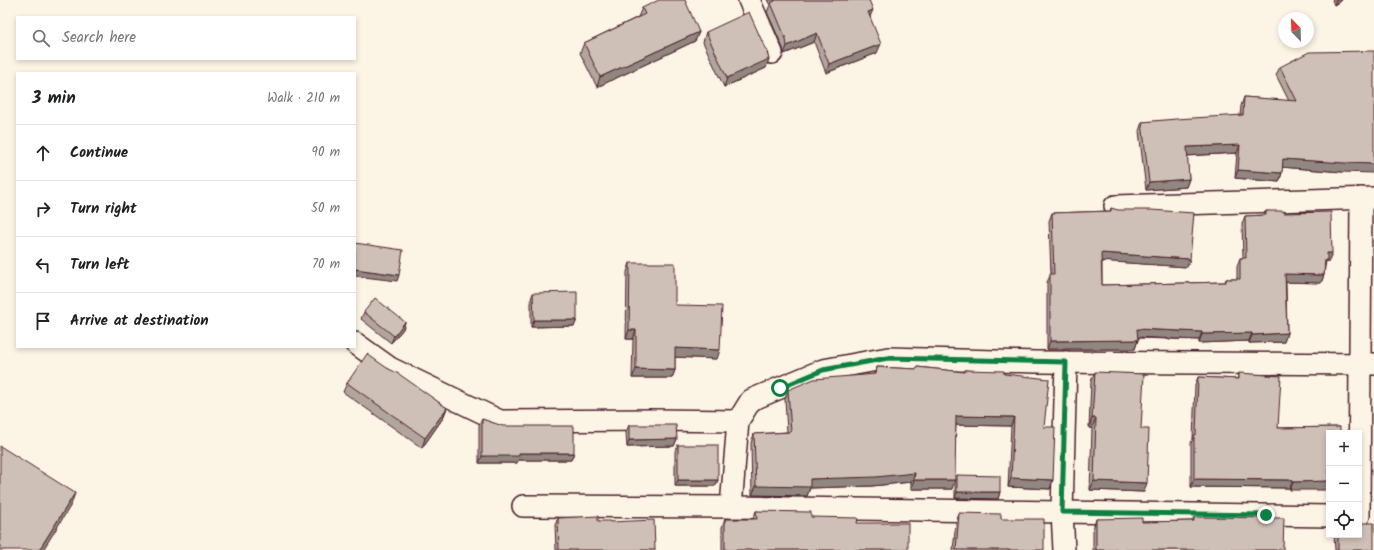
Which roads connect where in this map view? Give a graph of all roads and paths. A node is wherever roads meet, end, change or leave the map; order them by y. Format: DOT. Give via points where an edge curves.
graph roads {
  1 [pos="749,0"];
  2 [pos="772,53"];
  3 [pos="1368,198"];
  4 [pos="1116,206"];
  5 [pos="356,344"];
  6 [pos="1066,362"];
  7 [pos="1367,364"];
  8 [pos="738,421"];
  9 [pos="1360,502"];
  10 [pos="523,506"];
  11 [pos="731,507"];
  12 [pos="1062,512"];
  13 [pos="1326,516"];
  14 [pos="1362,516"];
  15 [pos="1374,517"];
  16 [pos="1064,550"];
  1 -- 2 [label="street"];
  3 -- 4 [label="street"];
  3 -- 7 [label="street"];
  5 -- 8 [label="street" via="390,368 500,421"];
  6 -- 7 [label="street"];
  6 -- 8 [label="street" via="888,358 823,370 751,400"];
  6 -- 12 [label="street"];
  7 -- 9 [label="street"];
  8 -- 11 [label="street"];
  10 -- 11 [label="street"];
  11 -- 12 [label="street"];
  12 -- 13 [label="street"];
  12 -- 16 [label="street"];
  14 -- 15 [label="street"];
}
